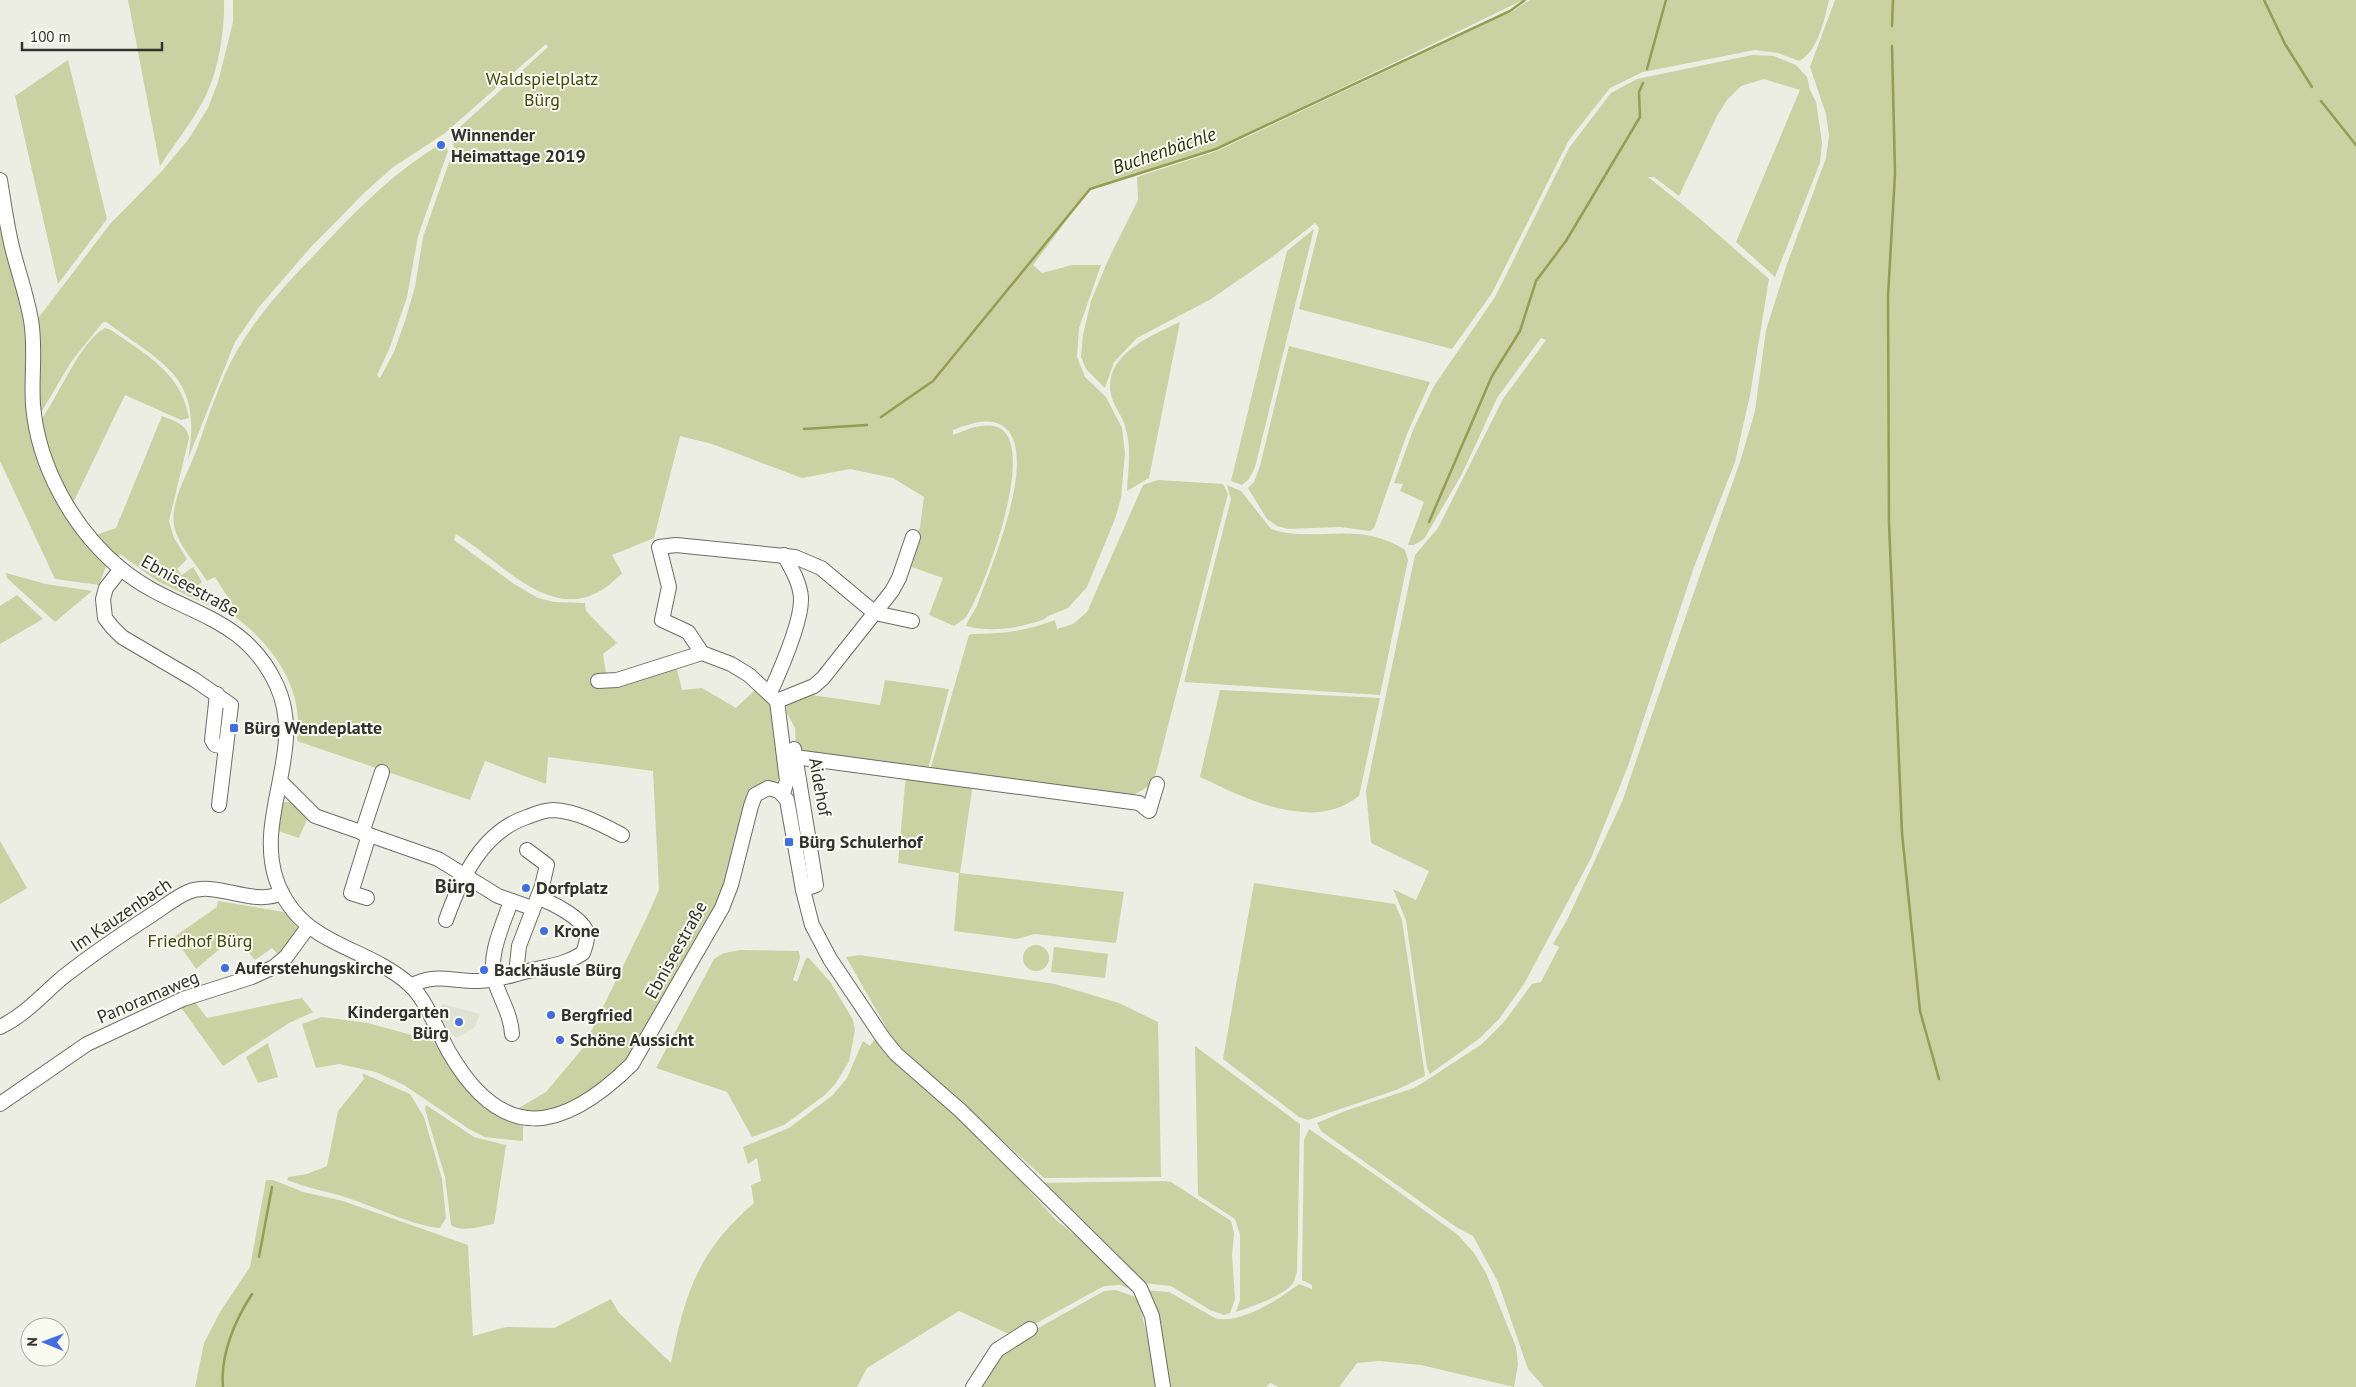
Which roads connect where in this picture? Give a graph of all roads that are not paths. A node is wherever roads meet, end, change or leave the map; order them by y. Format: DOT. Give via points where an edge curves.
graph roads {
  1 [pos="0,180"];
  2 [pos="913,537"];
  3 [pos="784,555"];
  4 [pos="121,569"];
  5 [pos="875,613"];
  6 [pos="912,620"];
  7 [pos="702,653"];
  8 [pos="598,681"];
  9 [pos="774,697"];
  10 [pos="780,716"];
  11 [pos="795,757"];
  12 [pos="382,772"];
  13 [pos="281,782"];
  14 [pos="783,794"];
  15 [pos="1129,802"];
  16 [pos="219,805"];
  17 [pos="366,834"];
  18 [pos="622,835"];
  19 [pos="527,850"];
  20 [pos="465,876"];
  21 [pos="803,890"];
  22 [pos="282,893"];
  23 [pos="367,898"];
  24 [pos="510,901"];
  25 [pos="535,903"];
  26 [pos="446,920"];
  27 [pos="308,927"];
  28 [pos="516,974"];
  29 [pos="495,981"];
  30 [pos="411,986"];
  31 [pos="0,1027"];
  32 [pos="512,1034"];
  33 [pos="0,1104"];
  34 [pos="1030,1329"];
  35 [pos="973,1387"];
  36 [pos="1163,1387"];
  1 -- 4 [label="street, Ebniseestraße" via="31,319 33,402 42,448 61,494 84,533"];
  2 -- 5 [label="street" via="899,578"];
  3 -- 5 [label="street" via="821,568"];
  3 -- 7 [label="street" via="676,545 659,547 669,587 662,620 688,632"];
  3 -- 9 [label="street" via="801,597"];
  4 -- 13 [label="street, Ebniseestraße" via="145,586 222,623 257,652 277,686 285,708 286,754"];
  4 -- 16 [label="street" via="106,588 103,599 105,618 122,637 217,694 212,740 215,745 226,747"];
  5 -- 6 [label="street"];
  5 -- 9 [label="street" via="814,686"];
  7 -- 8 [label="street" via="617,680"];
  7 -- 9 [label="street" via="731,664"];
  9 -- 10 [label="street"];
  10 -- 11 [label="street, Aidehof" via="792,730"];
  10 -- 14 [label="street" via="787,781"];
  11 -- 15 [label="street"];
  11 -- 21 [label="street, Aidehof" via="816,885"];
  12 -- 17 [label="street"];
  13 -- 17 [label="street" via="315,816"];
  13 -- 22 [label="street, Ebniseestraße" via="270,843"];
  14 -- 21 [label="street" via="787,800"];
  14 -- 30 [label="street, Ebniseestraße" via="768,788 756,795 722,908 641,1051 620,1075 570,1109 550,1116 525,1118 505,1114 489,1103 463,1075"];
  17 -- 20 [label="street" via="438,859"];
  17 -- 23 [label="street" via="351,893"];
  18 -- 20 [label="street" via="570,814 552,810 538,813 505,827 491,839"];
  19 -- 25 [label="street" via="547,865"];
  20 -- 24 [label="street"];
  20 -- 26 [label="street"];
  21 -- 36 [label="street" via="818,938 896,1054 961,1112 1140,1288 1152,1316"];
  22 -- 27 [label="street, Ebniseestraße"];
  22 -- 31 [label="street, Im Kauzenbach" via="263,898 203,890 188,892 116,938 12,1021"];
  24 -- 25 [label="street"];
  24 -- 29 [label="street" via="496,945"];
  25 -- 28 [label="street" via="519,946"];
  25 -- 28 [label="street" via="562,908 584,928 586,943 582,953 572,960"];
  27 -- 30 [label="street, Ebniseestraße" via="389,969"];
  27 -- 33 [label="street, Panoramaweg" via="286,957 274,967 252,978 184,999 87,1044"];
  28 -- 29 [label="street"];
  29 -- 30 [label="street" via="440,977 422,979"];
  29 -- 32 [label="street" via="510,1018"];
  34 -- 35 [label="street" via="997,1350"];
}
